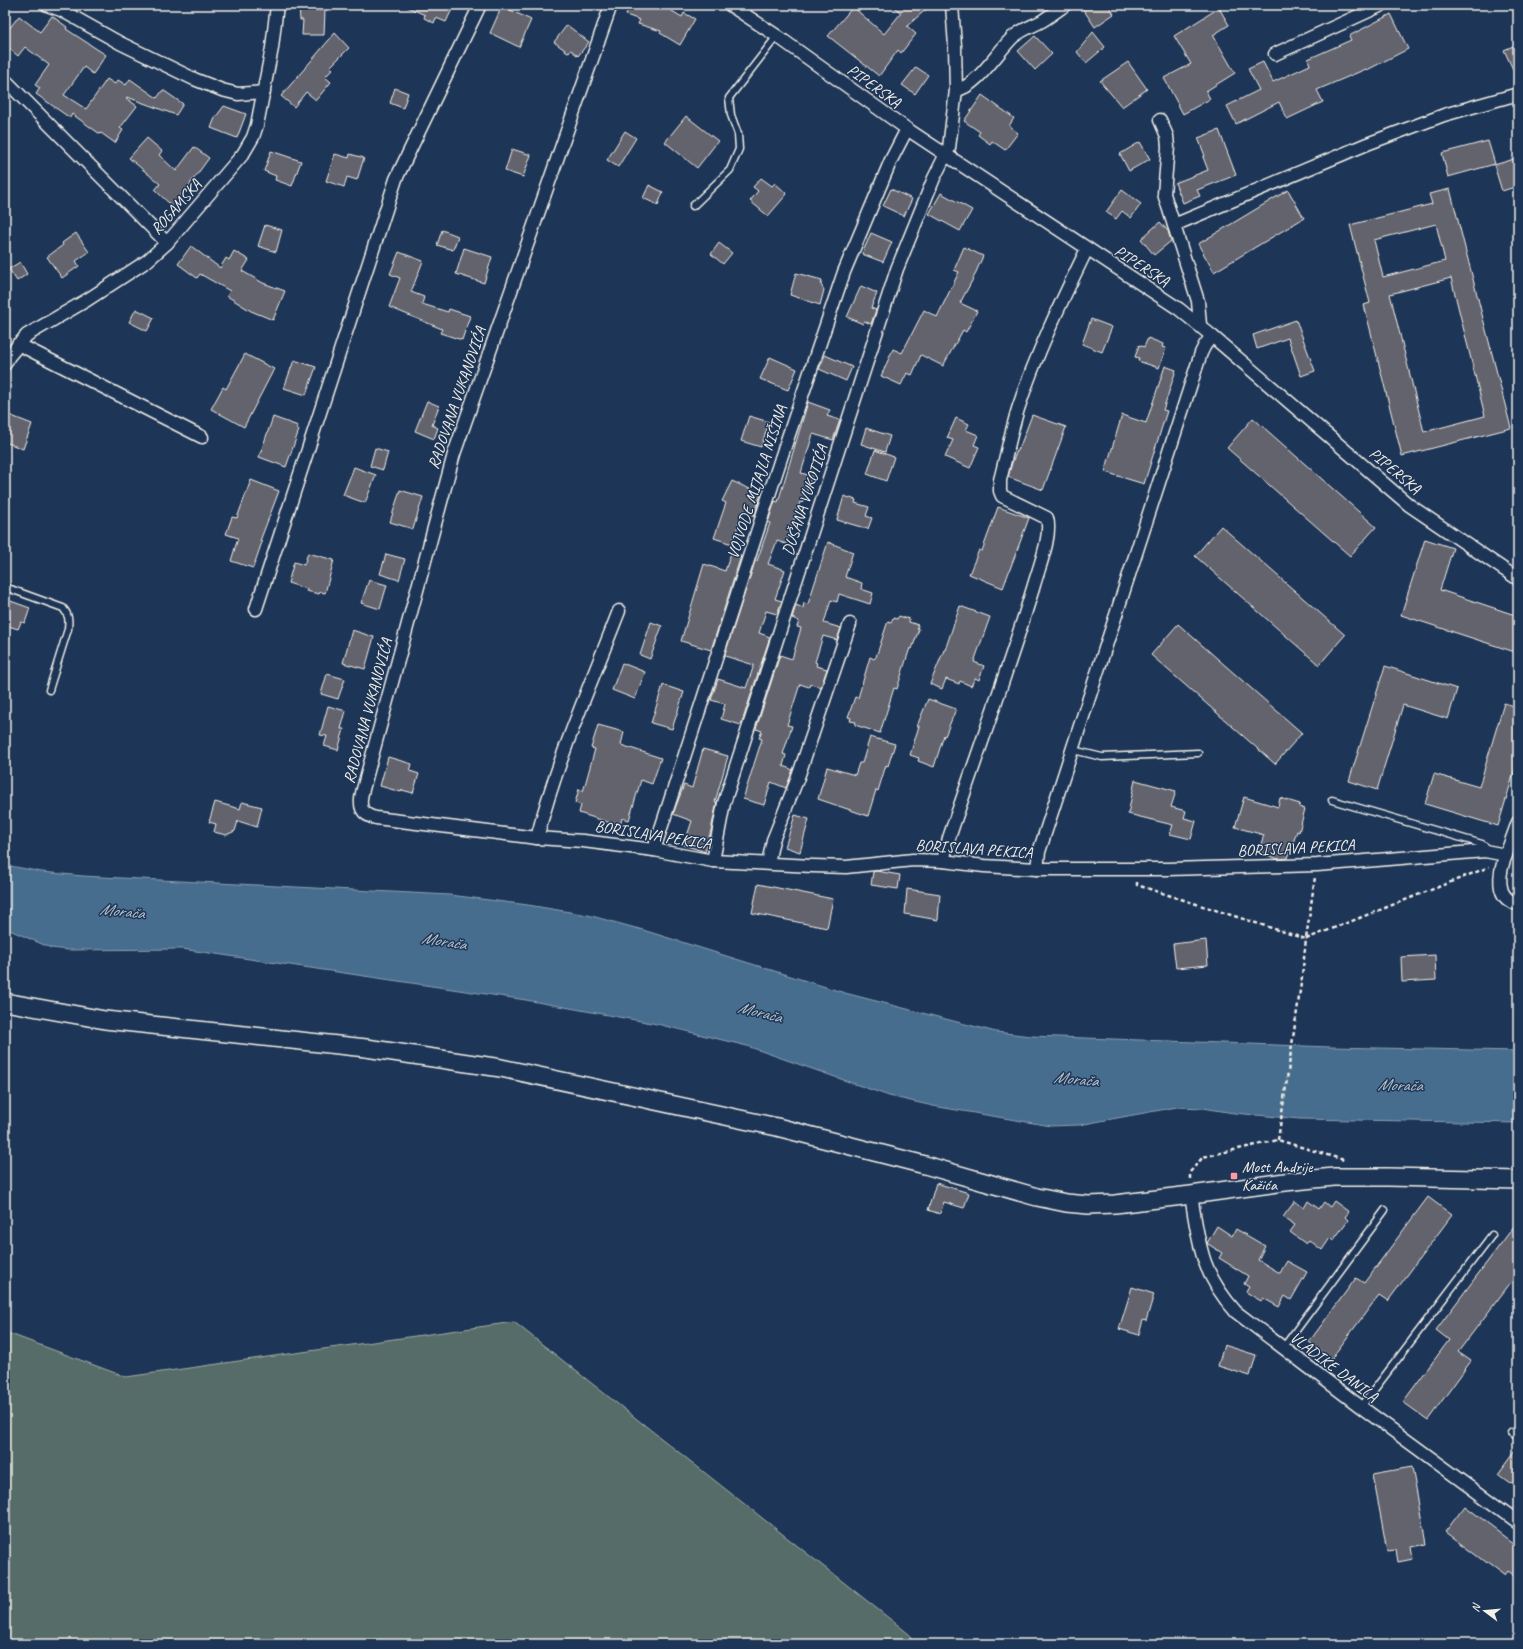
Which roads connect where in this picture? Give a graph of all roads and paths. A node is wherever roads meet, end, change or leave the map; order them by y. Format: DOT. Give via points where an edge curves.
graph roads {
  1 [pos="47,5"];
  2 [pos="277,5"];
  3 [pos="480,5"];
  4 [pos="611,5"];
  5 [pos="730,5"];
  6 [pos="952,5"];
  7 [pos="1065,5"];
  8 [pos="1382,5"];
  9 [pos="777,36"];
  10 [pos="1275,54"];
  11 [pos="5,80"];
  12 [pos="956,90"];
  13 [pos="264,92"];
  14 [pos="1518,94"];
  15 [pos="1160,120"];
  16 [pos="907,129"];
  17 [pos="946,155"];
  18 [pos="693,206"];
  19 [pos="1174,225"];
  20 [pos="167,243"];
  21 [pos="1087,250"];
  22 [pos="1200,325"];
  23 [pos="1212,336"];
  24 [pos="18,344"];
  25 [pos="5,364"];
  26 [pos="202,437"];
  27 [pos="1518,579"];
  28 [pos="5,587"];
  29 [pos="256,609"];
  30 [pos="619,611"];
  31 [pos="850,624"];
  32 [pos="49,690"];
  33 [pos="1073,750"];
  34 [pos="1198,753"];
  35 [pos="1332,800"];
  36 [pos="362,809"];
  37 [pos="1518,822"];
  38 [pos="537,838"];
  39 [pos="654,850"];
  40 [pos="1491,852"];
  41 [pos="1506,855"];
  42 [pos="713,861"];
  43 [pos="943,861"];
  44 [pos="768,863"];
  45 [pos="1317,865"];
  46 [pos="1037,869"];
  47 [pos="1135,869"];
  48 [pos="1518,904"];
  49 [pos="1306,939"];
  50 [pos="5,1002"];
  51 [pos="1278,1140"];
  52 [pos="1349,1161"];
  53 [pos="1518,1180"];
  54 [pos="1191,1195"];
  55 [pos="1385,1210"];
  56 [pos="1492,1235"];
  57 [pos="1282,1348"];
  58 [pos="1361,1407"];
  59 [pos="1511,1433"];
  60 [pos="1518,1438"];
  61 [pos="1518,1522"];
  1 -- 13 [label="street" via="194,79 238,94"];
  2 -- 13 [label="street, ROGAMSKA"];
  3 -- 29 [label="street" via="396,179"];
  4 -- 36 [label="street, RADOVANA VUKANOVIĆA" via="454,454 362,793"];
  5 -- 9 [label="street, PIPERSKA"];
  6 -- 12 [label="street, DUŠANA VUKOTIĆA"];
  7 -- 12 [label="street" via="1013,37 966,88"];
  8 -- 10 [label="street"];
  9 -- 16 [label="street, PIPERSKA"];
  9 -- 18 [label="lane" via="729,98 739,149 730,170"];
  11 -- 20 [label="street"];
  12 -- 17 [label="street, DUŠANA VUKOTIĆA" via="951,138"];
  13 -- 20 [label="street, ROGAMSKA" via="249,146"];
  14 -- 19 [label="street" via="1444,114"];
  15 -- 19 [label="street" via="1167,136 1168,147 1164,194"];
  16 -- 17 [label="street, PIPERSKA"];
  16 -- 39 [label="street, VOJVODE MIJAJLA NIŠINA" via="891,160 844,272"];
  17 -- 21 [label="street, PIPERSKA"];
  17 -- 42 [label="street, DUŠANA VUKOTIĆA" via="896,269 724,803"];
  19 -- 22 [label="street" via="1198,301"];
  20 -- 24 [label="street, ROGAMSKA" via="147,261 27,335"];
  21 -- 22 [label="street, PIPERSKA"];
  21 -- 43 [label="street" via="1057,309 1034,365 1018,410 1000,480 1002,496 1047,518 1044,552 1025,616 948,838"];
  22 -- 23 [label="street, PIPERSKA"];
  23 -- 27 [label="street, PIPERSKA" via="1409,505"];
  23 -- 33 [label="street" via="1202,353"];
  24 -- 25 [label="street, ROGAMSKA"];
  24 -- 26 [label="street"];
  28 -- 32 [label="lane" via="63,608 67,613 68,629"];
  30 -- 38 [label="street" via="560,761"];
  31 -- 44 [label="street" via="797,780 773,840"];
  33 -- 34 [label="lane" via="1102,757"];
  33 -- 46 [label="street" via="1039,852"];
  35 -- 40 [label="lane" via="1482,844"];
  36 -- 38 [label="street, BORISLAVA PEKICA" via="367,815 376,818"];
  37 -- 41 [label="street"];
  38 -- 39 [label="street, BORISLAVA PEKICA"];
  39 -- 42 [label="street, BORISLAVA PEKICA"];
  40 -- 41 [label="street, BORISLAVA PEKICA"];
  40 -- 45 [label="street, BORISLAVA PEKICA"];
  41 -- 48 [label="street" via="1501,868 1501,887 1507,900"];
  41 -- 49 [label="path" via="1495,865"];
  42 -- 44 [label="street, BORISLAVA PEKICA"];
  43 -- 44 [label="street, BORISLAVA PEKICA" via="913,860 846,867"];
  43 -- 46 [label="street, BORISLAVA PEKICA"];
  45 -- 47 [label="street, BORISLAVA PEKICA"];
  45 -- 49 [label="path"];
  46 -- 47 [label="street, BORISLAVA PEKICA"];
  47 -- 49 [label="path" via="1137,885"];
  49 -- 51 [label="path"];
  50 -- 54 [label="main road" via="110,1021 371,1048 501,1068 777,1126 1048,1200 1099,1204"];
  51 -- 52 [label="path"];
  51 -- 54 [label="path" via="1203,1157 1190,1172"];
  53 -- 54 [label="main road" via="1334,1177 1277,1182"];
  54 -- 57 [label="street, VLADIKE DANILA" via="1202,1256 1211,1278 1236,1312"];
  55 -- 57 [label="lane"];
  56 -- 58 [label="lane"];
  57 -- 58 [label="street, VLADIKE DANILA"];
  58 -- 61 [label="street, VLADIKE DANILA"];
  59 -- 60 [label="lane"];
}
